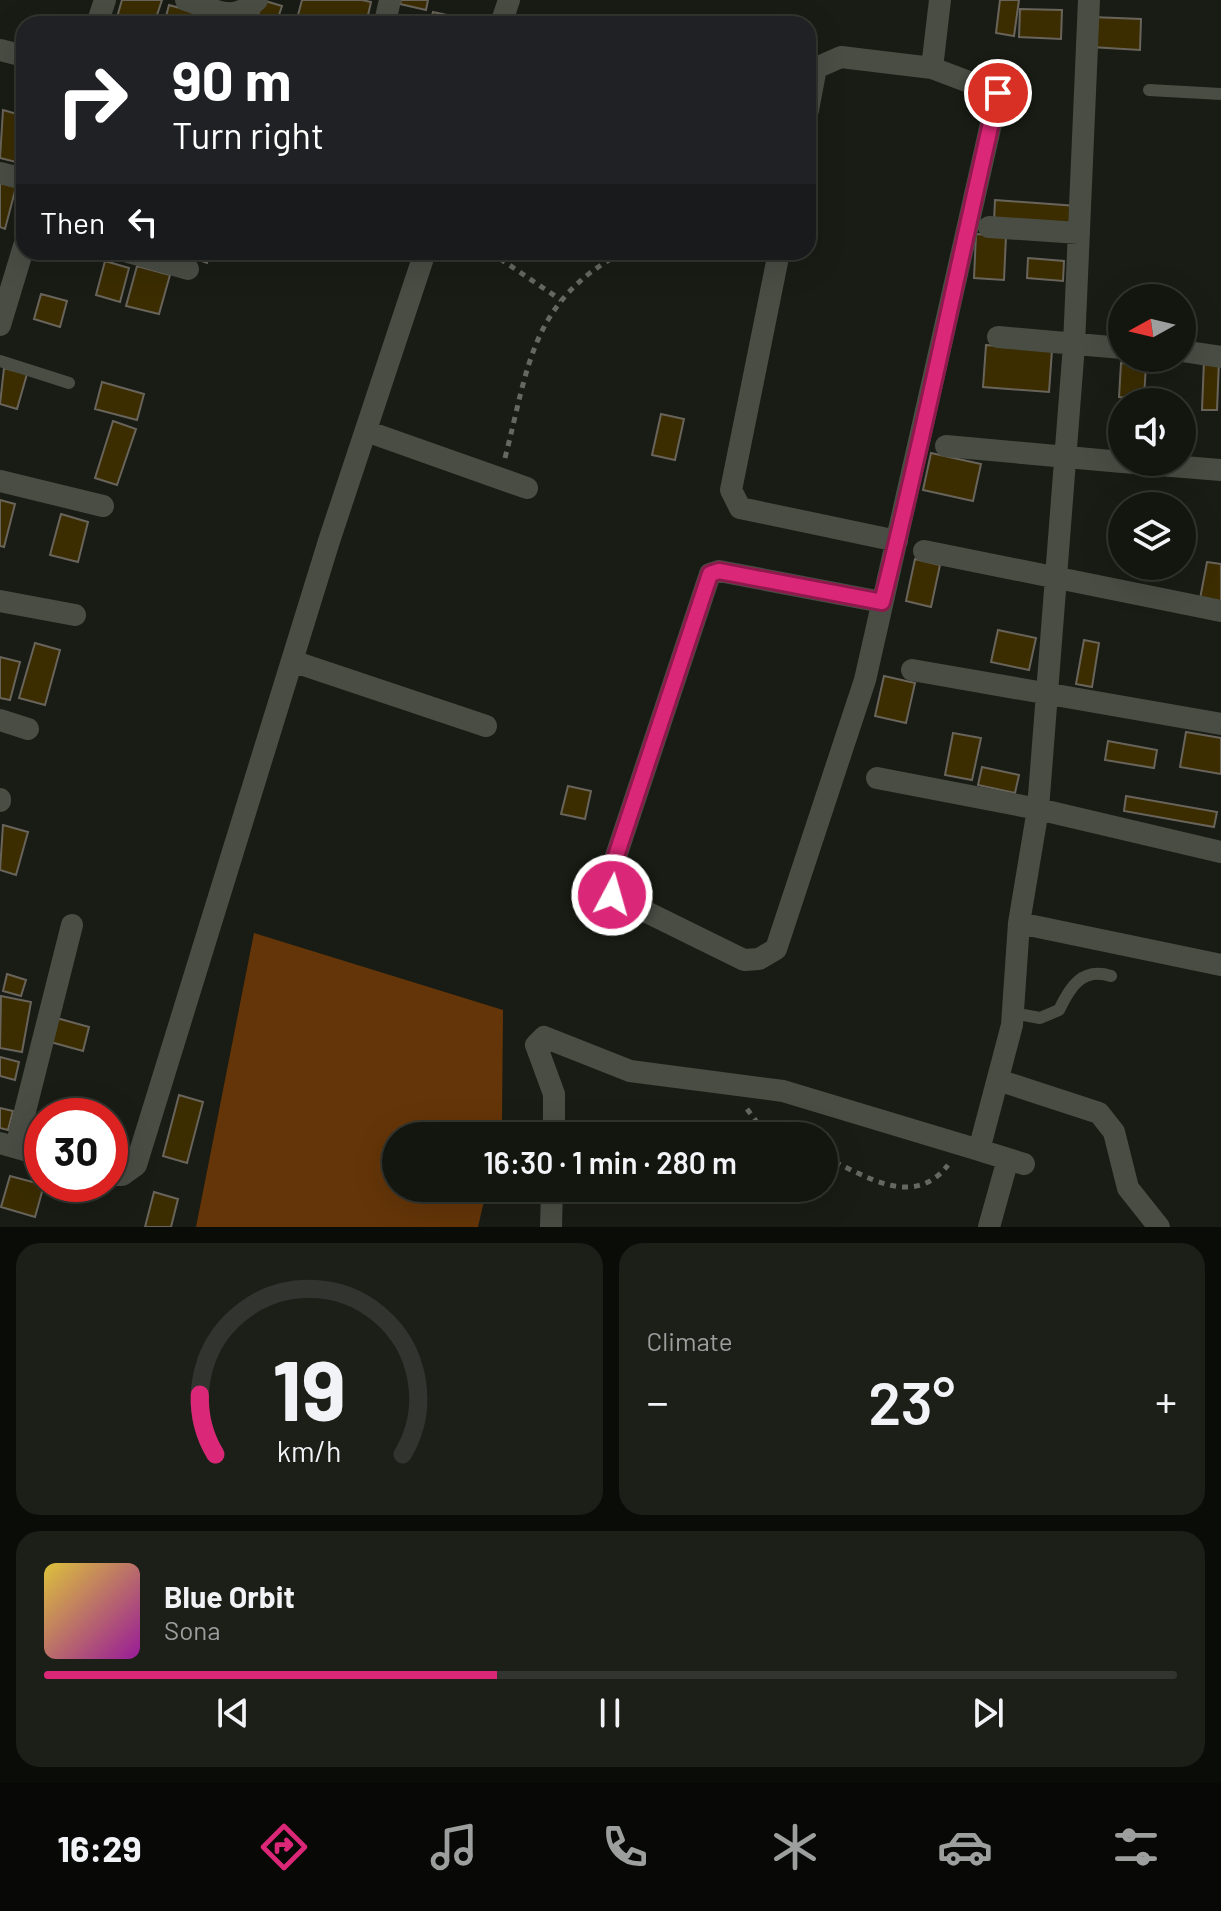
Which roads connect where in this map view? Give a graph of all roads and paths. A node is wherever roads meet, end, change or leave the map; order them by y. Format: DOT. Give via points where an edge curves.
graph roads {
  1 [pos="186,0"];
  2 [pos="257,0"];
  3 [pos="940,0"];
  4 [pos="1089,0"];
  5 [pos="816,68"];
  6 [pos="932,68"];
  7 [pos="1149,90"];
  8 [pos="1221,94"];
  9 [pos="989,227"];
  10 [pos="1079,233"];
  11 [pos="19,260"];
  12 [pos="156,260"];
  13 [pos="422,260"];
  14 [pos="502,260"];
  15 [pos="608,260"];
  16 [pos="777,260"];
  17 [pos="188,269"];
  18 [pos="4,299"];
  19 [pos="561,300"];
  20 [pos="0,325"];
  21 [pos="998,337"];
  22 [pos="1074,345"];
  23 [pos="1108,347"];
  24 [pos="1196,353"];
  25 [pos="1221,357"];
  26 [pos="0,361"];
  27 [pos="69,383"];
  28 [pos="366,431"];
  29 [pos="946,446"];
  30 [pos="1067,457"];
  31 [pos="1108,461"];
  32 [pos="1196,468"];
  33 [pos="1221,470"];
  34 [pos="500,479"];
  35 [pos="0,481"];
  36 [pos="527,488"];
  37 [pos="103,506"];
  38 [pos="897,541"];
  39 [pos="924,551"];
  40 [pos="1056,581"];
  41 [pos="0,601"];
  42 [pos="882,602"];
  43 [pos="1221,611"];
  44 [pos="75,615"];
  45 [pos="292,661"];
  46 [pos="912,670"];
  47 [pos="1045,695"];
  48 [pos="0,720"];
  49 [pos="1221,724"];
  50 [pos="486,726"];
  51 [pos="28,729"];
  52 [pos="877,778"];
  53 [pos="1038,809"];
  54 [pos="1221,852"];
  55 [pos="1019,923"];
  56 [pos="72,925"];
  57 [pos="1221,965"];
  58 [pos="1111,976"];
  59 [pos="1013,1013"];
  60 [pos="998,1080"];
  61 [pos="554,1122"];
  62 [pos="8,1145"];
  63 [pos="971,1148"];
  64 [pos="838,1163"];
  65 [pos="128,1171"];
  66 [pos="552,1202"];
  67 [pos="551,1227"];
  68 [pos="989,1227"];
  69 [pos="1159,1227"];
  1 -- 2 [label="street" via="233,15"];
  3 -- 6 [label="street"];
  4 -- 10 [label="street"];
  5 -- 6 [label="street" via="841,57"];
  6 -- 38 [label="street" via="998,93"];
  7 -- 8 [label="lane"];
  9 -- 10 [label="street"];
  10 -- 22 [label="street"];
  11 -- 18 [label="street"];
  12 -- 17 [label="street"];
  13 -- 28 [label="street"];
  14 -- 19 [label="path"];
  15 -- 19 [label="path" via="588,271"];
  16 -- 38 [label="street" via="731,490 734,499 740,508"];
  18 -- 20 [label="street"];
  19 -- 34 [label="path" via="532,351"];
  21 -- 22 [label="street"];
  22 -- 23 [label="street"];
  22 -- 30 [label="street"];
  24 -- 25 [label="street"];
  26 -- 27 [label="lane"];
  28 -- 34 [label="street"];
  28 -- 45 [label="street"];
  29 -- 30 [label="street"];
  30 -- 31 [label="street"];
  30 -- 40 [label="street"];
  32 -- 33 [label="street"];
  34 -- 36 [label="street"];
  35 -- 37 [label="street"];
  38 -- 42 [label="street"];
  39 -- 40 [label="street"];
  40 -- 43 [label="street"];
  40 -- 47 [label="street"];
  41 -- 44 [label="street"];
  42 -- 42 [label="street" via="719,571 710,574 609,877 612,895 744,960 776,949 865,680"];
  45 -- 50 [label="street"];
  45 -- 65 [label="street" via="136,1165"];
  46 -- 47 [label="street"];
  47 -- 49 [label="street"];
  47 -- 53 [label="street"];
  48 -- 51 [label="street"];
  52 -- 53 [label="street"];
  53 -- 54 [label="street"];
  53 -- 55 [label="street"];
  55 -- 57 [label="street"];
  55 -- 59 [label="street"];
  56 -- 62 [label="street"];
  58 -- 59 [label="lane" via="1083,975 1059,1010 1040,1018"];
  59 -- 60 [label="street"];
  60 -- 63 [label="street"];
  60 -- 69 [label="street" via="1099,1113 1114,1132 1128,1188"];
  61 -- 63 [label="street" via="554,1094 536,1045 544,1037 630,1071 783,1091"];
  63 -- 64 [label="path" via="937,1179 918,1187 891,1187"];
  63 -- 68 [label="street" via="1016,1162"];
  66 -- 67 [label="street"];
}
